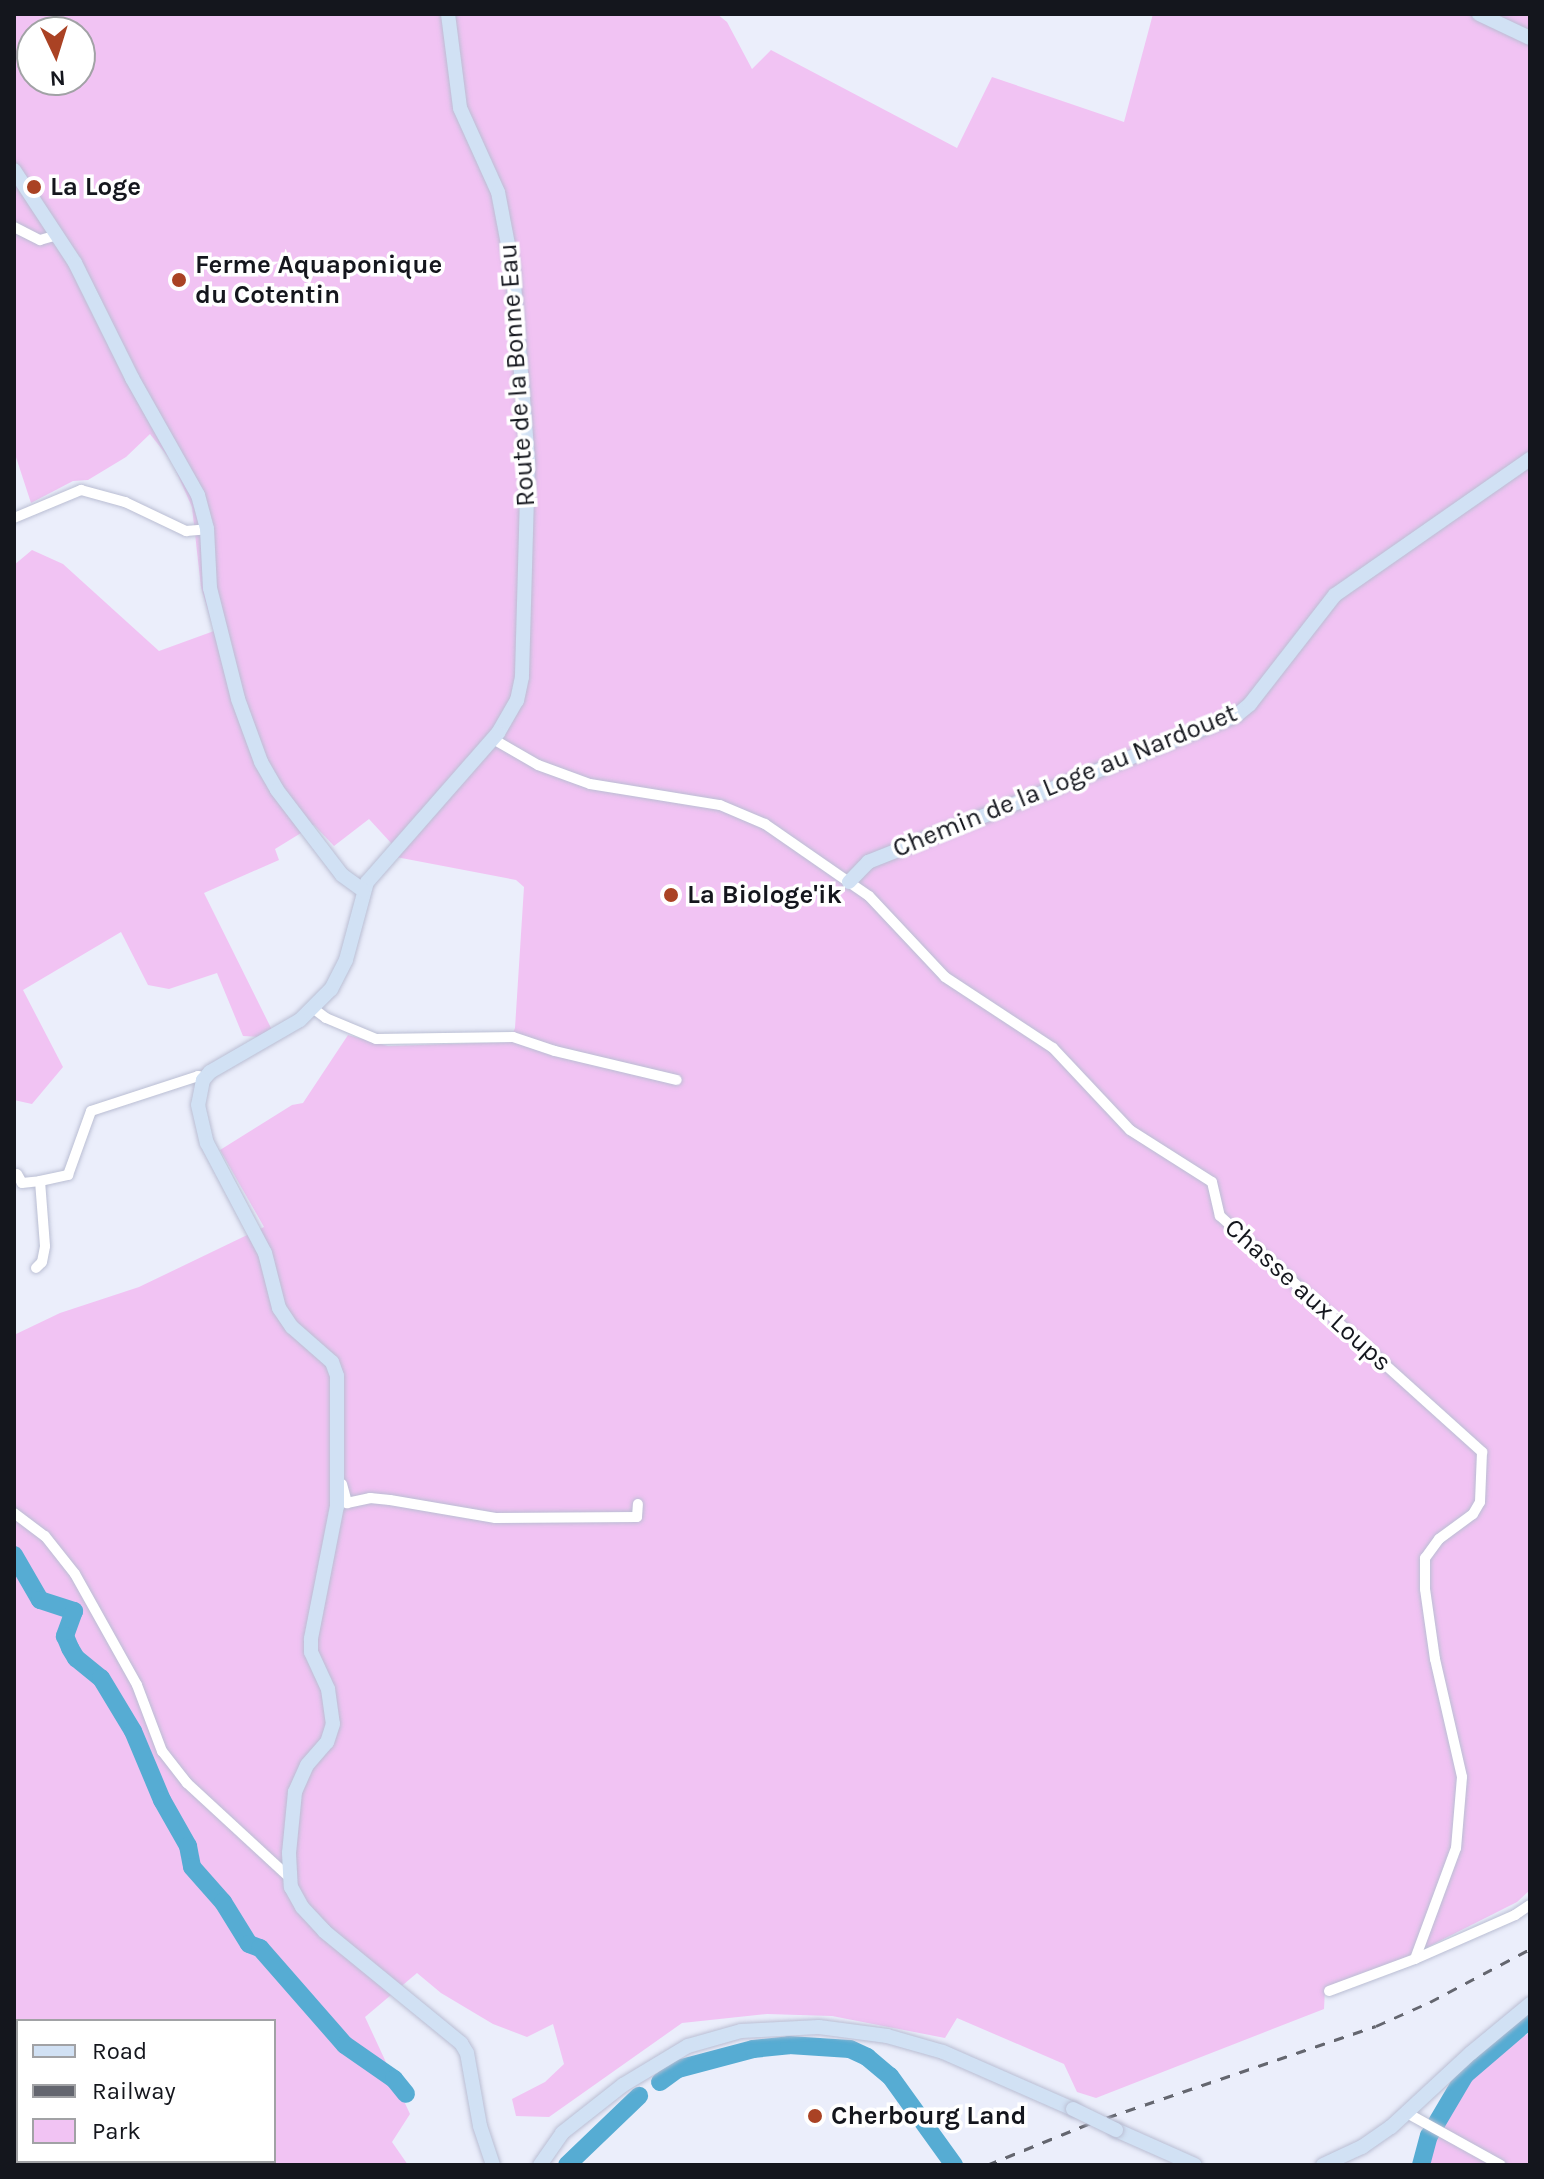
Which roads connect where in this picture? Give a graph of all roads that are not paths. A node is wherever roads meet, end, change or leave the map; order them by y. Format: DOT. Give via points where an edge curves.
graph roads {
  1 [pos="448,14"];
  2 [pos="1479,14"];
  3 [pos="1530,38"];
  4 [pos="14,170"];
  5 [pos="14,227"];
  6 [pos="58,235"];
  7 [pos="1530,459"];
  8 [pos="14,518"];
  9 [pos="207,529"];
  10 [pos="493,739"];
  11 [pos="849,882"];
  12 [pos="363,890"];
  13 [pos="314,1009"];
  14 [pos="203,1080"];
  15 [pos="677,1080"];
  16 [pos="17,1174"];
  17 [pos="40,1181"];
  18 [pos="36,1268"];
  19 [pos="339,1473"];
  20 [pos="638,1504"];
  21 [pos="14,1513"];
  22 [pos="289,1877"];
  23 [pos="1530,1905"];
  24 [pos="1415,1959"];
  25 [pos="1329,1991"];
  26 [pos="1530,2004"];
  27 [pos="1407,2113"];
  28 [pos="493,2165"];
  29 [pos="540,2165"];
  30 [pos="1195,2165"];
  31 [pos="1323,2165"];
  32 [pos="1501,2165"];
  1 -- 10 [label="street, Route de la Bonne Eau" via="460,108 498,192 507,227 525,402 524,659 517,700"];
  2 -- 3 [label="street"];
  4 -- 6 [label="street"];
  5 -- 6 [label="street" via="40,240"];
  6 -- 9 [label="street" via="186,469"];
  7 -- 11 [label="street, Chemin de la Loge au Nardouet" via="1335,595 1237,715 868,862"];
  8 -- 9 [label="street" via="81,490 125,502 186,531"];
  9 -- 12 [label="street" via="210,588 254,744 287,804 346,880"];
  10 -- 11 [label="street, Chasse aux Loups" via="538,765 590,784 720,805 765,824"];
  10 -- 12 [label="street, Route de la Bonne Eau"];
  11 -- 24 [label="street, Chasse aux Loups" via="869,896 945,977 1053,1048 1130,1130 1212,1182 1220,1216 1482,1452 1480,1502 1425,1558 1435,1659 1462,1777 1456,1848"];
  12 -- 13 [label="street" via="346,960"];
  13 -- 14 [label="street"];
  13 -- 15 [label="street" via="376,1039 513,1037"];
  14 -- 17 [label="street" via="198,1076 93,1109 68,1175"];
  14 -- 19 [label="street" via="198,1105 202,1129 265,1253 279,1308 335,1368"];
  16 -- 17 [label="street" via="22,1183"];
  17 -- 18 [label="street" via="45,1246"];
  19 -- 20 [label="street" via="347,1503 370,1498 495,1518 572,1521 637,1517"];
  19 -- 22 [label="street" via="311,1639 333,1724 295,1792"];
  21 -- 22 [label="street" via="45,1536 75,1574 137,1685 170,1762 213,1811"];
  22 -- 28 [label="street" via="302,1907 324,1931 461,2043"];
  23 -- 24 [label="street"];
  24 -- 25 [label="street"];
  26 -- 27 [label="street"];
  27 -- 31 [label="street" via="1362,2147"];
  27 -- 32 [label="street"];
  29 -- 30 [label="street, bridge" via="562,2133 623,2085 688,2046 741,2031 819,2027 895,2037 975,2065"];
}
